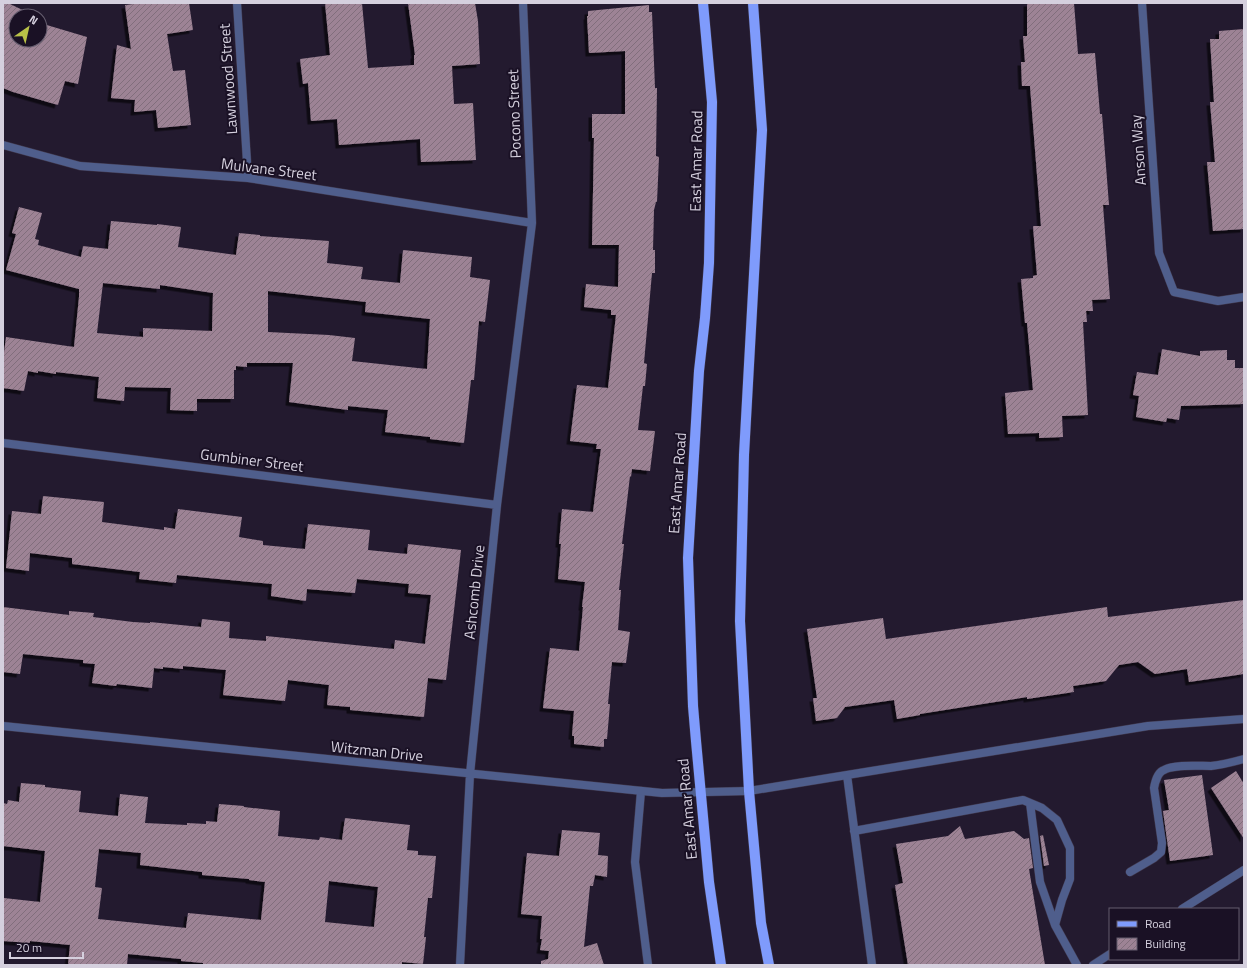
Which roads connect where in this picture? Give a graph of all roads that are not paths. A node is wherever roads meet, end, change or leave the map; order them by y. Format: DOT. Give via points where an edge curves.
graph roads {
  1 [pos="236,3"];
  2 [pos="523,3"];
  3 [pos="703,3"];
  4 [pos="753,3"];
  5 [pos="1142,3"];
  6 [pos="3,145"];
  7 [pos="248,178"];
  8 [pos="532,223"];
  9 [pos="1244,297"];
  10 [pos="3,443"];
  11 [pos="497,505"];
  12 [pos="1244,719"];
  13 [pos="3,726"];
  14 [pos="1244,759"];
  15 [pos="470,774"];
  16 [pos="847,775"];
  17 [pos="641,791"];
  18 [pos="749,791"];
  19 [pos="700,792"];
  20 [pos="1030,803"];
  21 [pos="854,831"];
  22 [pos="1244,870"];
  23 [pos="1130,872"];
  24 [pos="1184,908"];
  25 [pos="1055,925"];
  26 [pos="1109,955"];
  27 [pos="460,965"];
  28 [pos="648,965"];
  29 [pos="722,965"];
  30 [pos="770,965"];
  31 [pos="872,965"];
  32 [pos="1077,965"];
  33 [pos="1093,965"];
  1 -- 7 [label="street, Lawnwood Street"];
  2 -- 8 [label="street, Pocono Street"];
  3 -- 19 [label="main road, East Amar Road" via="712,102 709,263 688,558 693,706"];
  4 -- 18 [label="main road" via="762,130 744,455 740,621"];
  5 -- 9 [label="street, Anson Way" via="1159,253 1174,292 1218,301"];
  6 -- 7 [label="street, Mulvane Street" via="80,166"];
  7 -- 8 [label="street, Mulvane Street"];
  8 -- 11 [label="street, Ashcomb Drive"];
  10 -- 11 [label="street, Gumbiner Street"];
  11 -- 15 [label="street, Ashcomb Drive"];
  12 -- 16 [label="street, Witzman Drive" via="1148,726"];
  13 -- 15 [label="street, Witzman Drive"];
  14 -- 23 [label="street" via="1212,766 1182,766 1164,770 1154,788 1161,852"];
  15 -- 17 [label="street, Witzman Drive"];
  15 -- 27 [label="street, Ashcomb Drive"];
  16 -- 18 [label="street, Witzman Drive"];
  16 -- 21 [label="street"];
  17 -- 19 [label="street, Witzman Drive"];
  17 -- 28 [label="street" via="636,862"];
  18 -- 19 [label="street, Witzman Drive"];
  18 -- 30 [label="main road" via="761,923"];
  19 -- 29 [label="main road, East Amar Road" via="709,882"];
  20 -- 21 [label="street" via="1023,800"];
  20 -- 25 [label="street" via="1040,882"];
  20 -- 25 [label="street" via="1042,808 1057,820 1070,848 1070,879"];
  21 -- 31 [label="street"];
  22 -- 24 [label="street"];
  25 -- 32 [label="street"];
  26 -- 33 [label="street"];
}
